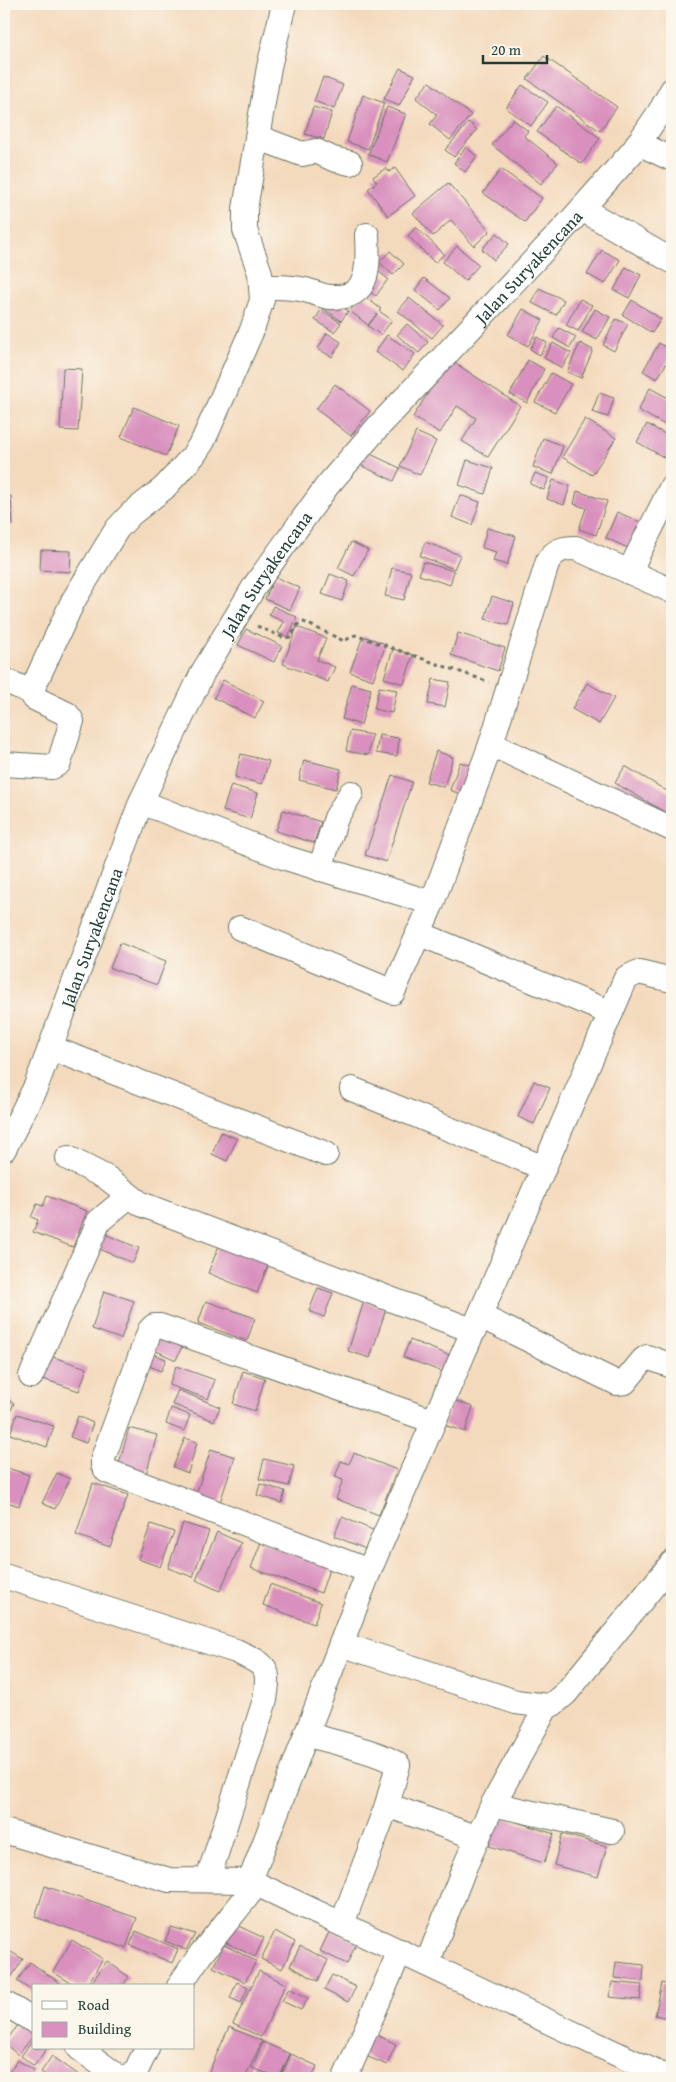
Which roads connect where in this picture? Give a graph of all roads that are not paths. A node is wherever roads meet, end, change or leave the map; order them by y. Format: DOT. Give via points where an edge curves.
graph roads {
  1 [pos="284,4"];
  2 [pos="672,90"];
  3 [pos="257,137"];
  4 [pos="638,143"];
  5 [pos="672,159"];
  6 [pos="350,163"];
  7 [pos="582,209"];
  8 [pos="366,235"];
  9 [pos="672,261"];
  10 [pos="262,287"];
  11 [pos="672,486"];
  12 [pos="629,572"];
  13 [pos="672,591"];
  14 [pos="4,680"];
  15 [pos="32,692"];
  16 [pos="491,744"];
  17 [pos="4,764"];
  18 [pos="350,793"];
  19 [pos="141,802"];
  20 [pos="672,829"];
  21 [pos="320,869"];
  22 [pos="432,903"];
  23 [pos="240,928"];
  24 [pos="418,933"];
  25 [pos="672,980"];
  26 [pos="611,1013"];
  27 [pos="51,1048"];
  28 [pos="352,1089"];
  29 [pos="10,1123"];
  30 [pos="4,1149"];
  31 [pos="326,1154"];
  32 [pos="68,1158"];
  33 [pos="544,1168"];
  34 [pos="129,1196"];
  35 [pos="477,1323"];
  36 [pos="672,1366"];
  37 [pos="31,1376"];
  38 [pos="433,1421"];
  39 [pos="672,1563"];
  40 [pos="369,1571"];
  41 [pos="4,1576"];
  42 [pos="341,1644"];
  43 [pos="547,1706"];
  44 [pos="306,1734"];
  45 [pos="493,1804"];
  46 [pos="387,1806"];
  47 [pos="4,1831"];
  48 [pos="612,1831"];
  49 [pos="478,1838"];
  50 [pos="208,1880"];
  51 [pos="254,1882"];
  52 [pos="342,1924"];
  53 [pos="400,1951"];
  54 [pos="427,1964"];
  55 [pos="180,1984"];
  56 [pos="4,2003"];
  57 [pos="32,2019"];
  58 [pos="83,2050"];
  59 [pos="147,2050"];
  60 [pos="133,2077"];
  61 [pos="345,2078"];
  62 [pos="668,2078"];
  1 -- 3 [label="street"];
  2 -- 4 [label="street, Jalan Suryakencana"];
  3 -- 6 [label="street" via="302,154 316,150"];
  3 -- 10 [label="street" via="244,230"];
  4 -- 5 [label="street"];
  4 -- 7 [label="street, Jalan Suryakencana"];
  7 -- 9 [label="street"];
  7 -- 19 [label="street, Jalan Suryakencana" via="327,486 256,584 203,672"];
  8 -- 10 [label="street" via="366,276 363,286 351,294 330,297 293,288"];
  10 -- 15 [label="street" via="262,300 252,330 203,441 164,488 117,529 73,601"];
  11 -- 12 [label="street"];
  12 -- 13 [label="street"];
  12 -- 16 [label="street" via="576,548 552,554"];
  14 -- 15 [label="street"];
  15 -- 17 [label="street" via="34,698 67,714 72,721 59,763 52,767"];
  16 -- 20 [label="street"];
  16 -- 22 [label="street"];
  18 -- 21 [label="street" via="336,818"];
  19 -- 21 [label="street"];
  19 -- 27 [label="street, Jalan Suryakencana"];
  21 -- 22 [label="street"];
  22 -- 24 [label="street"];
  23 -- 24 [label="street" via="393,992"];
  24 -- 26 [label="street"];
  25 -- 26 [label="street" via="639,972 630,975"];
  26 -- 33 [label="street"];
  27 -- 29 [label="street, Jalan Suryakencana" via="36,1086"];
  27 -- 31 [label="street"];
  28 -- 33 [label="street"];
  29 -- 30 [label="street, Jalan Suryakencana"];
  32 -- 34 [label="street" via="107,1178"];
  33 -- 35 [label="street"];
  34 -- 35 [label="street" via="141,1204"];
  34 -- 37 [label="street" via="99,1222"];
  35 -- 36 [label="street" via="617,1383 625,1382 648,1357"];
  35 -- 38 [label="street"];
  38 -- 40 [label="street"];
  38 -- 40 [label="street" via="160,1326 150,1330 103,1458 106,1471"];
  39 -- 43 [label="street" via="566,1693"];
  40 -- 42 [label="street"];
  41 -- 50 [label="street" via="236,1651 260,1663 267,1672 265,1700"];
  42 -- 43 [label="street" via="516,1702"];
  42 -- 44 [label="street"];
  43 -- 45 [label="street"];
  44 -- 46 [label="street" via="378,1755 398,1765"];
  44 -- 51 [label="street"];
  45 -- 48 [label="street"];
  45 -- 49 [label="street"];
  46 -- 49 [label="street"];
  46 -- 52 [label="street"];
  47 -- 50 [label="street" via="169,1880"];
  49 -- 54 [label="street"];
  50 -- 51 [label="street"];
  51 -- 52 [label="street"];
  51 -- 55 [label="street"];
  52 -- 53 [label="street"];
  53 -- 54 [label="street"];
  53 -- 61 [label="street"];
  54 -- 62 [label="street"];
  56 -- 57 [label="street"];
  58 -- 60 [label="street"];
  59 -- 60 [label="street"];
}
